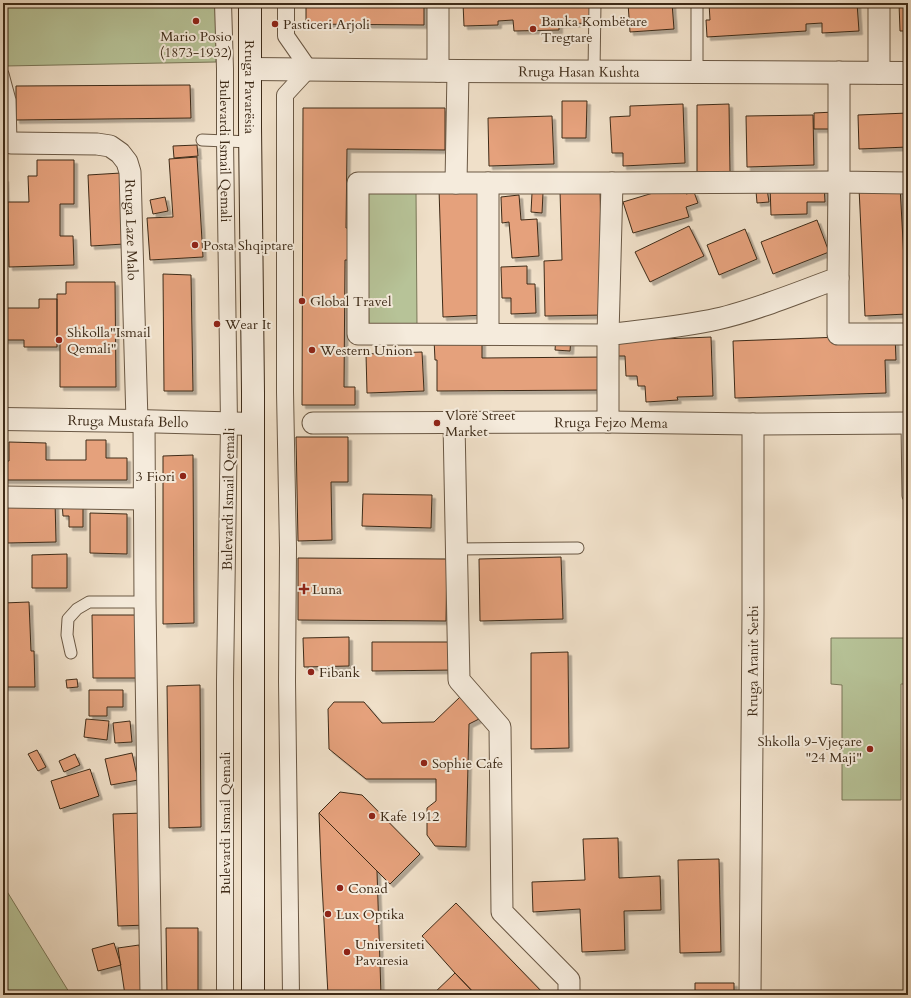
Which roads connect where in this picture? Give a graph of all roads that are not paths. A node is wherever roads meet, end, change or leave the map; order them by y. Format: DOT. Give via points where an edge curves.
graph roads {
  1 [pos="223,3"];
  2 [pos="250,3"];
  3 [pos="286,3"];
  4 [pos="438,3"];
  5 [pos="595,3"];
  6 [pos="697,3"];
  7 [pos="879,3"];
  8 [pos="250,69"];
  9 [pos="309,69"];
  10 [pos="448,71"];
  11 [pos="594,72"];
  12 [pos="697,72"];
  13 [pos="839,72"];
  14 [pos="879,72"];
  15 [pos="908,73"];
  16 [pos="3,74"];
  17 [pos="202,140"];
  18 [pos="225,141"];
  19 [pos="250,142"];
  20 [pos="10,143"];
  21 [pos="839,182"];
  22 [pos="456,183"];
  23 [pos="488,183"];
  24 [pos="612,183"];
  25 [pos="908,183"];
  26 [pos="838,278"];
  27 [pos="488,334"];
  28 [pos="908,334"];
  29 [pos="608,335"];
  30 [pos="3,419"];
  31 [pos="141,421"];
  32 [pos="608,422"];
  33 [pos="229,423"];
  34 [pos="313,423"];
  35 [pos="454,423"];
  36 [pos="907,423"];
  37 [pos="253,424"];
  38 [pos="753,424"];
  39 [pos="908,496"];
  40 [pos="3,498"];
  41 [pos="144,498"];
  42 [pos="578,548"];
  43 [pos="456,549"];
  44 [pos="145,602"];
  45 [pos="71,653"];
  46 [pos="151,995"];
  47 [pos="225,995"];
  48 [pos="253,995"];
  49 [pos="291,995"];
  50 [pos="569,995"];
  51 [pos="750,995"];
  1 -- 18 [label="street, Bulevardi Ismail Qemali"];
  2 -- 8 [label="main road, Rruga Pavarësia"];
  3 -- 9 [label="street" via="286,36"];
  4 -- 10 [label="street"];
  5 -- 11 [label="lane"];
  6 -- 12 [label="lane"];
  7 -- 14 [label="street"];
  8 -- 9 [label="main road, Rruga Hasan Kushta"];
  8 -- 19 [label="main road, Rruga Pavarësia"];
  9 -- 10 [label="main road, Rruga Hasan Kushta"];
  9 -- 49 [label="street" via="285,95"];
  10 -- 11 [label="main road, Rruga Hasan Kushta"];
  10 -- 22 [label="street"];
  11 -- 12 [label="main road, Rruga Hasan Kushta"];
  12 -- 13 [label="main road, Rruga Hasan Kushta"];
  13 -- 14 [label="main road, Rruga Hasan Kushta"];
  13 -- 21 [label="street"];
  14 -- 15 [label="main road, Rruga Hasan Kushta"];
  16 -- 20 [label="lane" via="10,100"];
  17 -- 18 [label="lane"];
  18 -- 19 [label="lane"];
  18 -- 33 [label="street, Bulevardi Ismail Qemali"];
  19 -- 37 [label="main road, Bulevardi Ismail Qemali"];
  20 -- 31 [label="street, Rruga Laze Malo" via="110,146 127,162 130,172"];
  21 -- 24 [label="street"];
  21 -- 25 [label="street"];
  21 -- 26 [label="street"];
  22 -- 23 [label="street"];
  22 -- 27 [label="street" via="358,183 358,334"];
  23 -- 24 [label="street"];
  23 -- 27 [label="street"];
  24 -- 29 [label="street"];
  26 -- 28 [label="street" via="838,334"];
  26 -- 29 [label="street" via="717,319"];
  27 -- 29 [label="street"];
  29 -- 32 [label="street"];
  30 -- 31 [label="main road, Rruga Mustafa Bello"];
  31 -- 33 [label="main road, Rruga Mustafa Bello"];
  31 -- 41 [label="street, Rruga Laze Malo"];
  32 -- 35 [label="street, Rruga Fejzo Mema"];
  32 -- 38 [label="street, Rruga Fejzo Mema"];
  33 -- 37 [label="main road, Rruga Mustafa Bello"];
  33 -- 47 [label="street, Bulevardi Ismail Qemali" via="225,666"];
  34 -- 35 [label="street, Rruga Fejzo Mema"];
  35 -- 43 [label="street"];
  36 -- 38 [label="street, Rruga Fejzo Mema"];
  36 -- 39 [label="lane"];
  37 -- 48 [label="main road, Bulevardi Ismail Qemali"];
  38 -- 51 [label="street, Rruga Aranit Serbi"];
  40 -- 41 [label="street"];
  41 -- 44 [label="street, Rruga Laze Malo"];
  42 -- 43 [label="lane"];
  43 -- 50 [label="street" via="459,680 500,727 502,912 569,980"];
  44 -- 45 [label="lane" via="89,602 77,609 68,619 67,635"];
  44 -- 46 [label="street, Rruga Laze Malo"];
}
